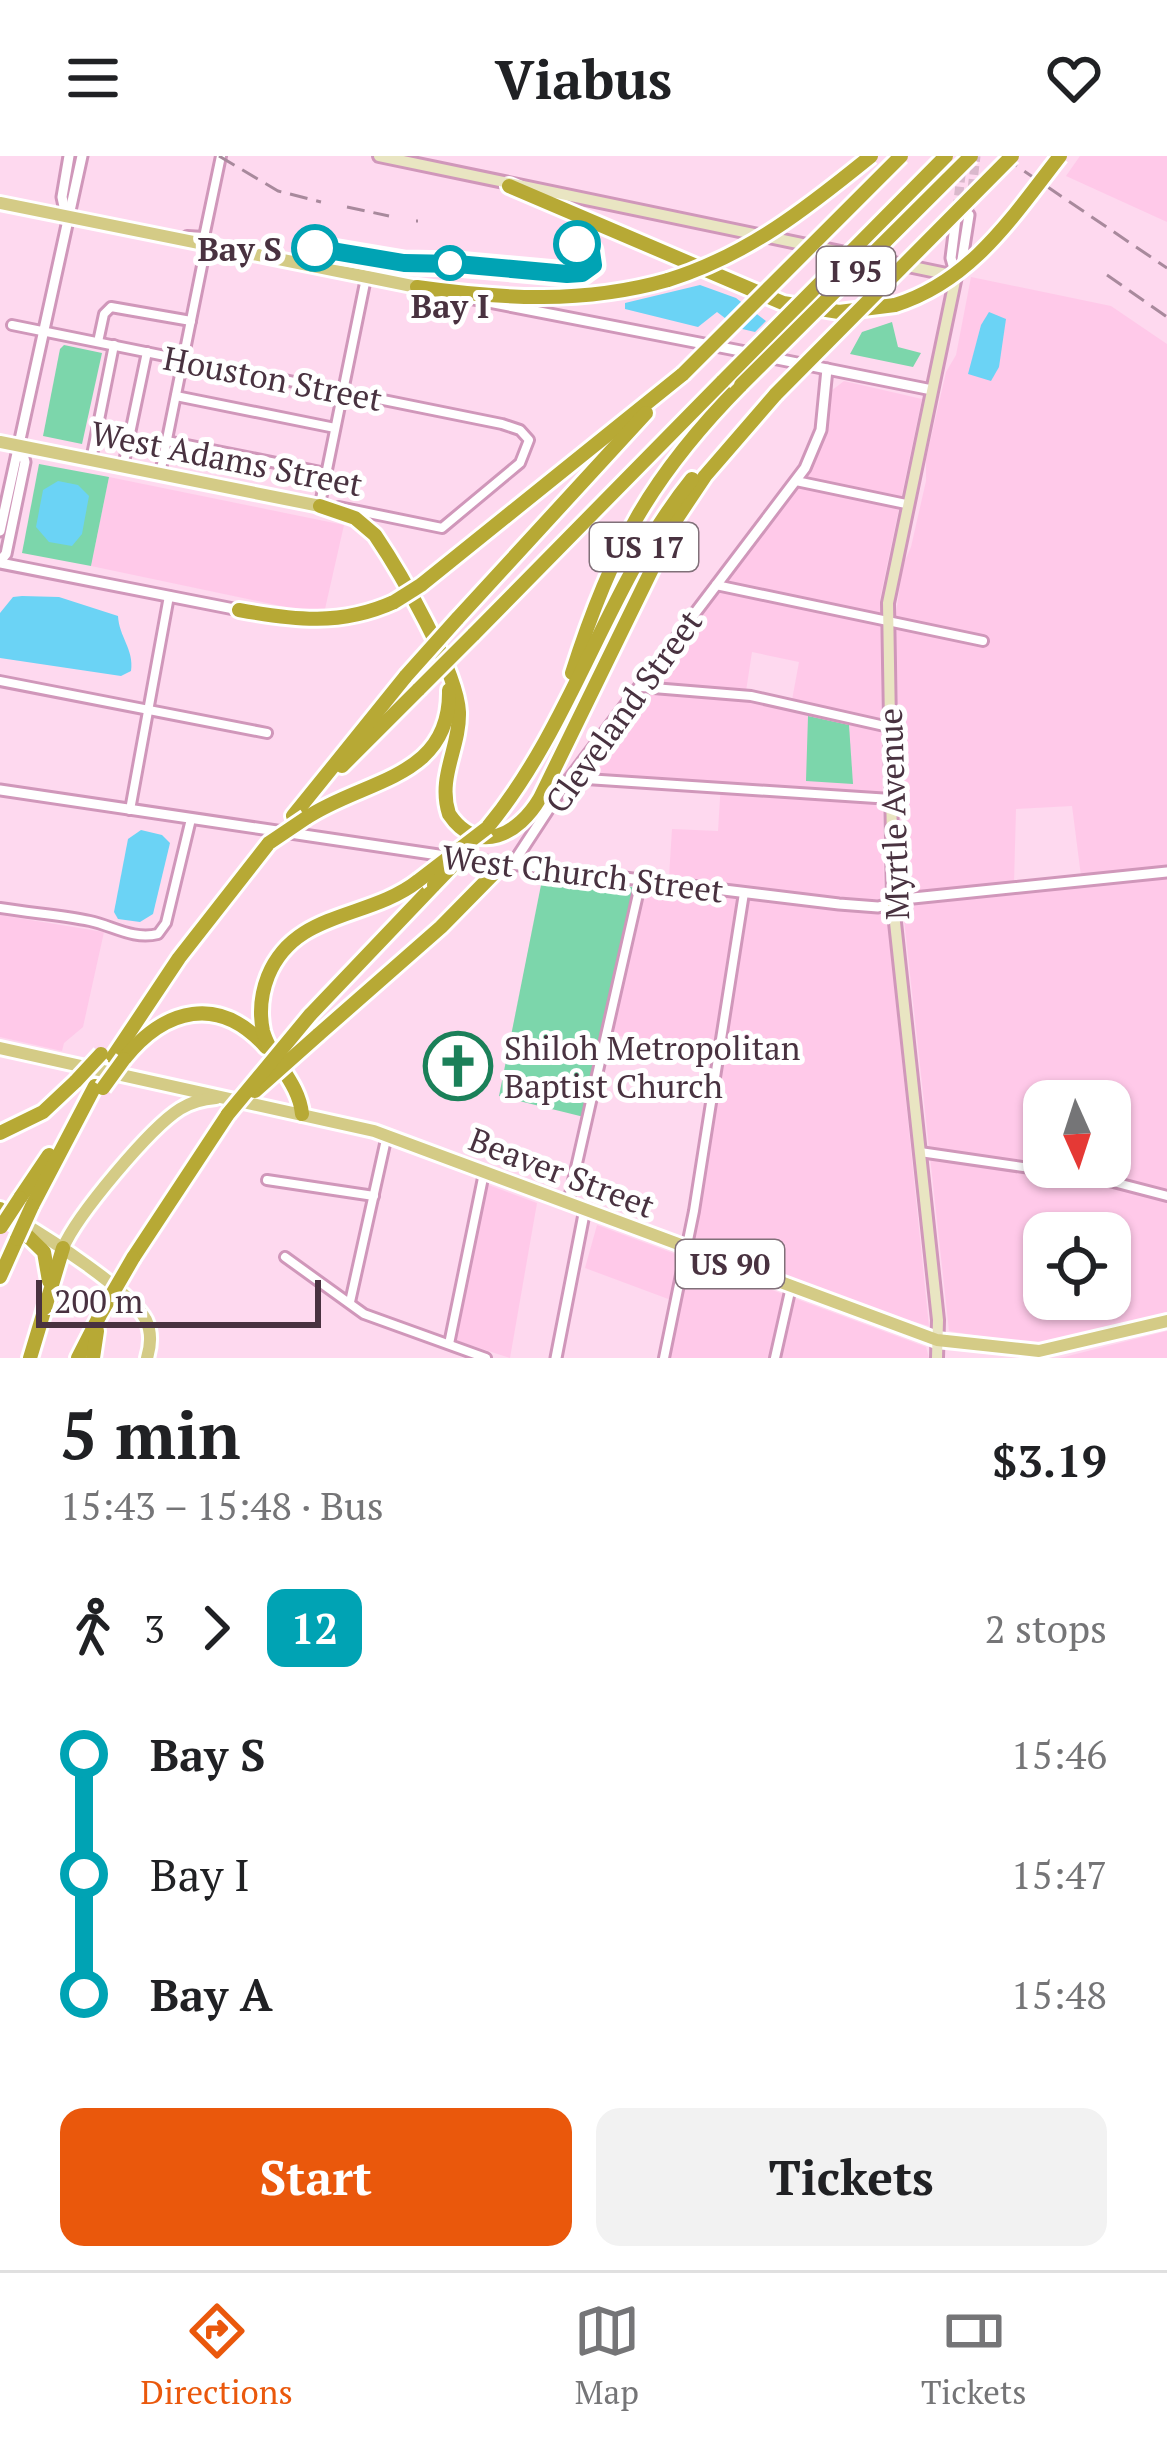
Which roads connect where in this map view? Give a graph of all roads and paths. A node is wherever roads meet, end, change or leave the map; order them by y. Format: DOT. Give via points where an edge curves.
graph roads {
  1 [pos="69,156"];
  2 [pos="82,156"];
  3 [pos="221,156"];
  4 [pos="379,156"];
  5 [pos="871,156"];
  6 [pos="901,156"];
  7 [pos="946,156"];
  8 [pos="970,156"];
  9 [pos="1012,156"];
  10 [pos="1060,156"];
  11 [pos="509,186"];
  12 [pos="0,202"];
  13 [pos="957,209"];
  14 [pos="968,215"];
  15 [pos="66,216"];
  16 [pos="205,242"];
  17 [pos="956,276"];
  18 [pos="366,277"];
  19 [pos="417,287"];
  20 [pos="191,321"];
  21 [pos="12,325"];
  22 [pos="44,331"];
  23 [pos="98,342"];
  24 [pos="114,345"];
  25 [pos="147,352"];
  26 [pos="184,359"];
  27 [pos="827,370"];
  28 [pos="683,374"];
  29 [pos="932,391"];
  30 [pos="343,392"];
  31 [pos="776,394"];
  32 [pos="176,396"];
  33 [pos="335,428"];
  34 [pos="167,441"];
  35 [pos="0,442"];
  36 [pos="21,446"];
  37 [pos="92,460"];
  38 [pos="124,466"];
  39 [pos="326,473"];
  40 [pos="160,474"];
  41 [pos="796,481"];
  42 [pos="906,504"];
  43 [pos="320,506"];
  44 [pos="442,528"];
  45 [pos="0,530"];
  46 [pos="0,562"];
  47 [pos="716,585"];
  48 [pos="169,596"];
  49 [pos="239,610"];
  50 [pos="888,620"];
  51 [pos="983,641"];
  52 [pos="440,656"];
  53 [pos="0,681"];
  54 [pos="640,687"];
  55 [pos="148,711"];
  56 [pos="890,727"];
  57 [pos="551,728"];
  58 [pos="267,734"];
  59 [pos="571,778"];
  60 [pos="0,790"];
  61 [pos="891,799"];
  62 [pos="130,810"];
  63 [pos="299,817"];
  64 [pos="191,819"];
  65 [pos="508,864"];
  66 [pos="1167,872"];
  67 [pos="641,881"];
  68 [pos="426,883"];
  69 [pos="744,893"];
  70 [pos="893,904"];
  71 [pos="0,908"];
  72 [pos="0,1048"];
  73 [pos="113,1056"];
  74 [pos="280,1065"];
  75 [pos="99,1087"];
  76 [pos="228,1106"];
  77 [pos="302,1114"];
  78 [pos="0,1133"];
  79 [pos="386,1135"];
  80 [pos="920,1152"];
  81 [pos="485,1172"];
  82 [pos="268,1180"];
  83 [pos="374,1196"];
  84 [pos="1167,1196"];
  85 [pos="26,1202"];
  86 [pos="568,1203"];
  87 [pos="0,1209"];
  88 [pos="586,1209"];
  89 [pos="0,1227"];
  90 [pos="63,1248"];
  91 [pos="688,1248"];
  92 [pos="285,1258"];
  93 [pos="0,1277"];
  94 [pos="791,1287"];
  95 [pos="48,1292"];
  96 [pos="350,1302"];
  97 [pos="100,1315"];
  98 [pos="1167,1321"];
  99 [pos="937,1340"];
  100 [pos="449,1344"];
  101 [pos="30,1358"];
  102 [pos="78,1358"];
  103 [pos="93,1358"];
  104 [pos="147,1358"];
  105 [pos="486,1358"];
  106 [pos="556,1358"];
  107 [pos="664,1358"];
  108 [pos="775,1358"];
  109 [pos="937,1358"];
  1 -- 15 [label="street"];
  2 -- 15 [label="street"];
  3 -- 16 [label="street"];
  4 -- 11 [label="main road"];
  5 -- 19 [label="highway, bridge" via="769,235 668,280 545,298"];
  6 -- 28 [label="highway, US 17, bridge"];
  7 -- 63 [label="highway, I 95, bridge"];
  8 -- 57 [label="highway, I 95, bridge" via="672,461 625,534"];
  9 -- 31 [label="highway, US 17, bridge"];
  10 -- 11 [label="highway, bridge" via="973,262 895,305 848,312 783,303"];
  11 -- 17 [label="main road"];
  12 -- 15 [label="main road"];
  13 -- 17 [label="street, Myrtle Avenue"];
  14 -- 17 [label="street, Myrtle Avenue"];
  15 -- 16 [label="main road"];
  15 -- 22 [label="street"];
  16 -- 18 [label="main road"];
  16 -- 20 [label="street"];
  17 -- 29 [label="main road, Myrtle Avenue"];
  18 -- 19 [label="main road"];
  18 -- 30 [label="street"];
  19 -- 27 [label="street"];
  20 -- 23 [label="street" via="114,306 105,311"];
  20 -- 26 [label="street"];
  21 -- 22 [label="street, Houston Street"];
  22 -- 23 [label="street, Houston Street"];
  22 -- 36 [label="street"];
  23 -- 24 [label="street, Houston Street"];
  24 -- 25 [label="street, Houston Street"];
  24 -- 37 [label="street"];
  25 -- 26 [label="street, Houston Street"];
  25 -- 38 [label="street"];
  26 -- 30 [label="street, Houston Street"];
  26 -- 32 [label="street"];
  27 -- 29 [label="street"];
  27 -- 41 [label="street, Cleveland Street" via="820,430"];
  28 -- 49 [label="highway, bridge" via="394,602 322,621"];
  28 -- 63 [label="highway, US 17, bridge" via="406,676"];
  29 -- 42 [label="main road, Myrtle Avenue"];
  30 -- 33 [label="street"];
  30 -- 44 [label="street, Houston Street" via="508,426 529,440 520,463"];
  31 -- 52 [label="highway" via="684,506 546,787 506,834 465,831 447,808 459,709"];
  31 -- 57 [label="highway, US 17" via="666,514"];
  32 -- 33 [label="street"];
  32 -- 34 [label="street"];
  33 -- 39 [label="street"];
  34 -- 39 [label="street"];
  34 -- 40 [label="street"];
  35 -- 36 [label="main road, West Adams Street"];
  36 -- 37 [label="main road, West Adams Street"];
  36 -- 45 [label="street"];
  36 -- 46 [label="street" via="25,462"];
  37 -- 38 [label="main road, West Adams Street"];
  38 -- 40 [label="main road, West Adams Street"];
  39 -- 43 [label="street"];
  40 -- 43 [label="main road, West Adams Street"];
  41 -- 42 [label="street"];
  41 -- 47 [label="street, Cleveland Street"];
  42 -- 50 [label="main road, Myrtle Avenue"];
  43 -- 44 [label="street, West Adams Street"];
  43 -- 52 [label="highway" via="375,535"];
  46 -- 48 [label="street"];
  47 -- 50 [label="street"];
  47 -- 54 [label="street, Cleveland Street"];
  48 -- 49 [label="street"];
  48 -- 55 [label="street"];
  50 -- 51 [label="street"];
  50 -- 56 [label="main road, Myrtle Avenue"];
  52 -- 63 [label="highway" via="449,706 432,749 406,771"];
  53 -- 55 [label="street"];
  54 -- 56 [label="street" via="751,696"];
  54 -- 59 [label="street, Cleveland Street"];
  55 -- 58 [label="street"];
  55 -- 62 [label="street"];
  56 -- 61 [label="main road, Myrtle Avenue"];
  57 -- 68 [label="highway, I 95, bridge" via="488,828"];
  59 -- 61 [label="street"];
  59 -- 65 [label="street, Cleveland Street"];
  60 -- 62 [label="street, West Church Street"];
  61 -- 70 [label="main road, Myrtle Avenue"];
  62 -- 64 [label="street, West Church Street"];
  63 -- 73 [label="highway, bridge" via="211,915"];
  64 -- 65 [label="street, West Church Street"];
  64 -- 71 [label="street" via="158,934"];
  65 -- 67 [label="street, West Church Street"];
  65 -- 76 [label="highway, bridge"];
  66 -- 70 [label="street, West Church Street"];
  67 -- 69 [label="street, West Church Street"];
  67 -- 86 [label="street"];
  68 -- 74 [label="highway" via="313,925 284,947 261,1009"];
  68 -- 76 [label="highway, bridge"];
  69 -- 70 [label="street, West Church Street"];
  69 -- 91 [label="street"];
  70 -- 80 [label="main road, Myrtle Avenue"];
  72 -- 76 [label="main road, Beaver Street / US 90"];
  73 -- 74 [label="highway" via="162,1023 201,1013 241,1024"];
  73 -- 75 [label="highway, bridge"];
  73 -- 78 [label="highway, bridge" via="43,1112"];
  74 -- 77 [label="highway"];
  75 -- 85 [label="highway"];
  75 -- 85 [label="highway"];
  76 -- 77 [label="main road, Beaver Street / US 90"];
  76 -- 90 [label="main road" via="198,1101 172,1115 88,1208"];
  76 -- 97 [label="highway, bridge"];
  77 -- 79 [label="main road, Beaver Street / US 90"];
  79 -- 81 [label="main road, Beaver Street / US 90"];
  79 -- 83 [label="street"];
  80 -- 84 [label="street"];
  80 -- 99 [label="main road, Myrtle Avenue"];
  81 -- 86 [label="main road, Beaver Street / US 90"];
  81 -- 100 [label="street"];
  82 -- 83 [label="street"];
  83 -- 96 [label="street"];
  85 -- 89 [label="highway, bridge"];
  85 -- 93 [label="highway, bridge"];
  86 -- 88 [label="main road, Beaver Street / US 90"];
  87 -- 90 [label="main road"];
  87 -- 95 [label="highway" via="44,1252"];
  88 -- 91 [label="main road, Beaver Street / US 90"];
  88 -- 106 [label="street"];
  90 -- 95 [label="highway"];
  90 -- 104 [label="main road" via="143,1316"];
  91 -- 94 [label="main road, Beaver Street / US 90"];
  91 -- 107 [label="street"];
  92 -- 96 [label="street"];
  94 -- 99 [label="main road, Beaver Street / US 90"];
  94 -- 108 [label="street"];
  95 -- 101 [label="highway"];
  96 -- 100 [label="street"];
  97 -- 102 [label="highway"];
  97 -- 103 [label="highway"];
  98 -- 99 [label="main road, Beaver Street / US 90" via="1039,1351"];
  99 -- 109 [label="main road, Myrtle Avenue"];
  100 -- 105 [label="street"];
}
